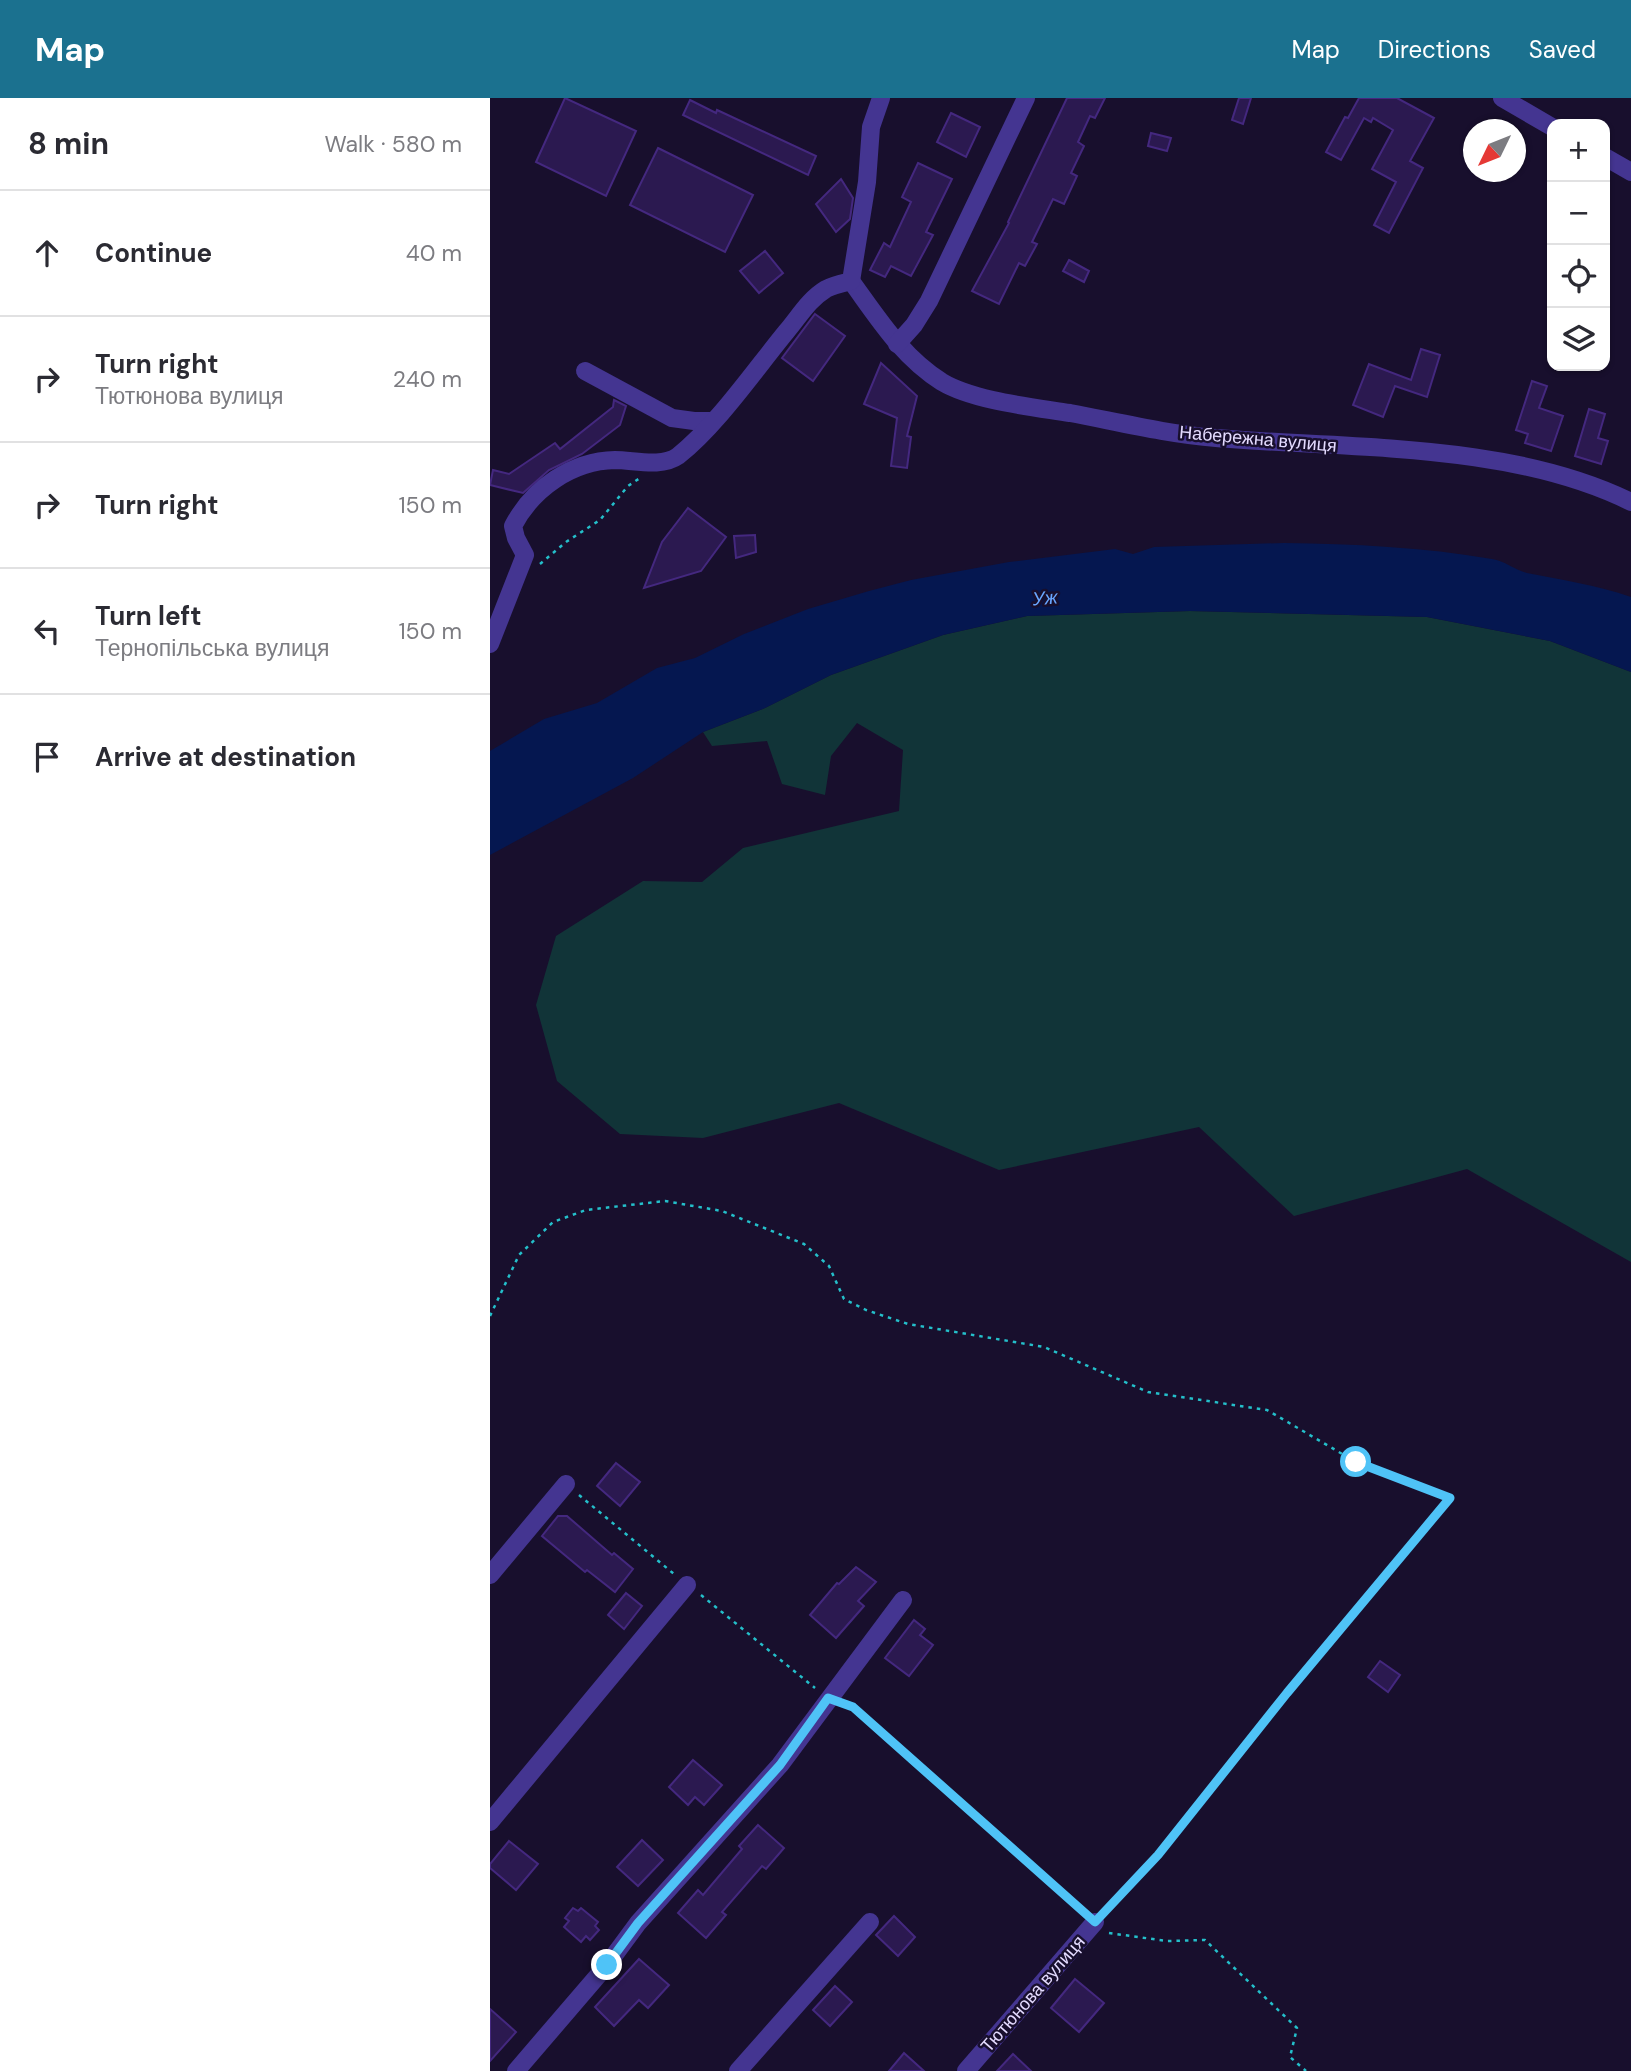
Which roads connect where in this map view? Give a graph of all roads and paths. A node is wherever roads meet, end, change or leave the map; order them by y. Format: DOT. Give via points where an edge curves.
graph roads {
  1 [pos="881,98"];
  2 [pos="1026,98"];
  3 [pos="1503,98"];
  4 [pos="1547,124"];
  5 [pos="1610,160"];
  6 [pos="1631,172"];
  7 [pos="851,281"];
  8 [pos="897,344"];
  9 [pos="584,371"];
  10 [pos="713,421"];
  11 [pos="640,478"];
  12 [pos="1631,502"];
  13 [pos="534,569"];
  14 [pos="490,644"];
  15 [pos="490,1316"];
  16 [pos="566,1484"];
  17 [pos="490,1575"];
  18 [pos="687,1585"];
  19 [pos="903,1600"];
  20 [pos="828,1698"];
  21 [pos="490,1822"];
  22 [pos="870,1922"];
  23 [pos="1095,1922"];
  24 [pos="516,2071"];
  25 [pos="738,2071"];
  26 [pos="966,2071"];
  27 [pos="1306,2071"];
  1 -- 7 [label="street" via="871,127"];
  2 -- 8 [label="street" via="929,301"];
  3 -- 4 [label="street"];
  5 -- 6 [label="street"];
  7 -- 8 [label="street, Набережна вулиця"];
  7 -- 10 [label="street" via="827,289 805,306"];
  8 -- 12 [label="street, Набережна вулиця" via="945,384 986,398 1212,438 1446,453 1603,488"];
  9 -- 10 [label="street" via="672,418"];
  10 -- 14 [label="street" via="671,460 614,460 575,468 530,500 513,526 525,555"];
  11 -- 13 [label="path" via="600,520"];
  15 -- 23 [label="path, Тютюнова вулиця" via="519,1255 553,1222 586,1210 665,1201 722,1211 804,1244 829,1266 844,1299 866,1310 908,1324 1044,1347 1148,1392 1268,1410 1356,1462 1450,1498 1158,1855"];
  16 -- 17 [label="street"];
  16 -- 18 [label="path"];
  18 -- 20 [label="path"];
  18 -- 21 [label="street"];
  19 -- 20 [label="street"];
  20 -- 23 [label="path" via="853,1707"];
  20 -- 24 [label="street" via="780,1765 638,1923"];
  22 -- 25 [label="street"];
  23 -- 26 [label="street, Тютюнова вулиця"];
  23 -- 27 [label="path" via="1106,1933 1167,1941 1205,1940 1297,2028 1290,2057"];
}
